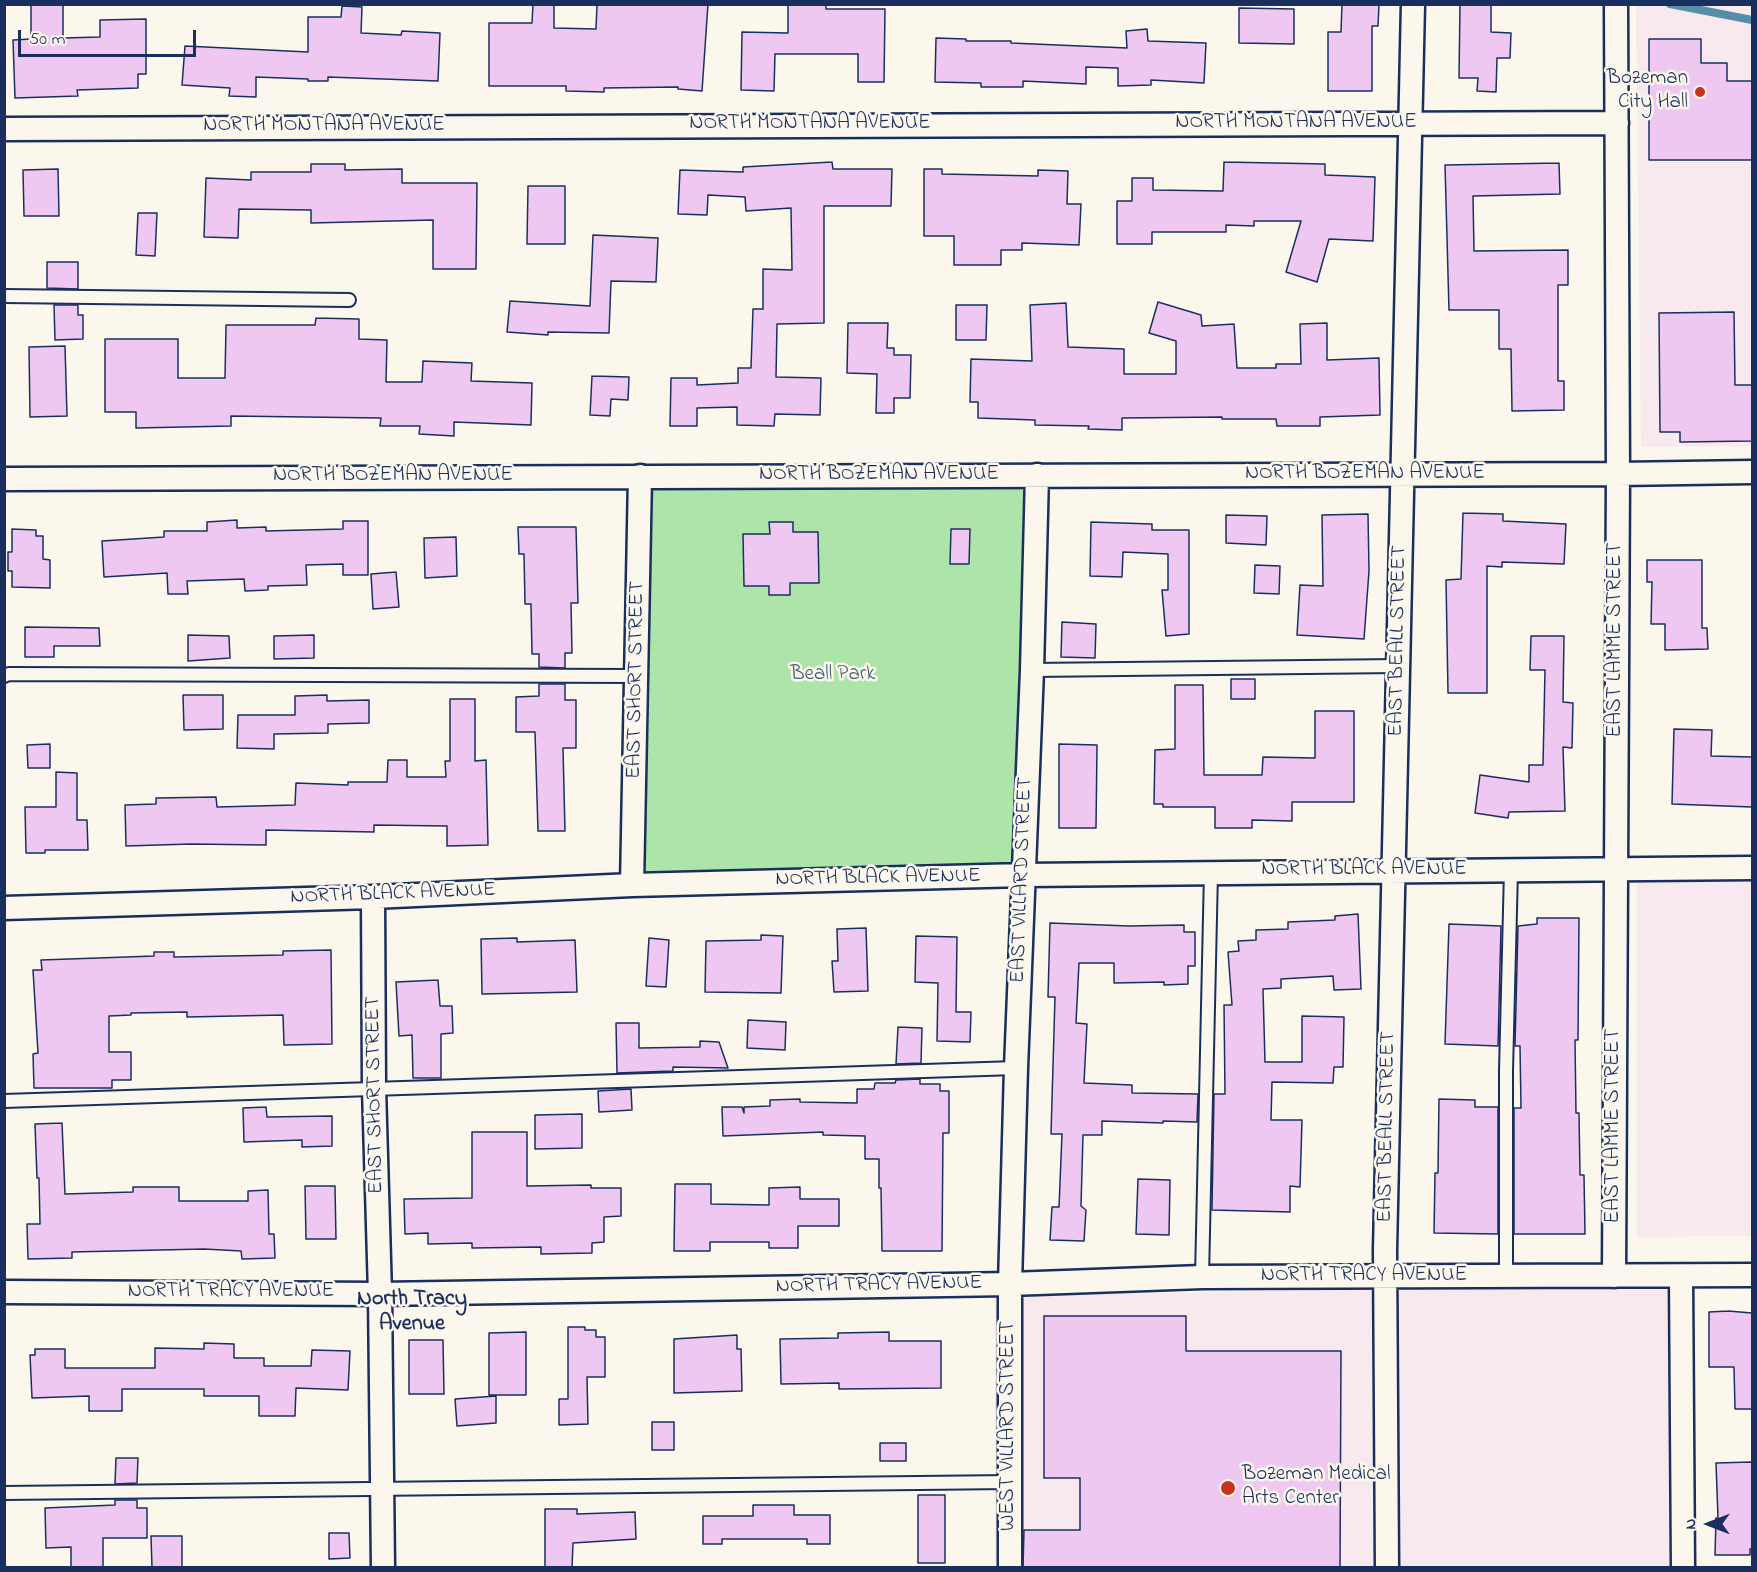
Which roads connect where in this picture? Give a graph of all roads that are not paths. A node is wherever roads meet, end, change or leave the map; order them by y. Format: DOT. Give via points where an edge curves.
graph roads {
  1 [pos="1413,4"];
  2 [pos="1616,4"];
  3 [pos="1410,123"];
  4 [pos="1617,123"];
  5 [pos="4,129"];
  6 [pos="4,296"];
  7 [pos="349,300"];
  8 [pos="1752,472"];
  9 [pos="1402,474"];
  10 [pos="1618,474"];
  11 [pos="1037,475"];
  12 [pos="640,476"];
  13 [pos="4,478"];
  14 [pos="1398,666"];
  15 [pos="1032,670"];
  16 [pos="4,676"];
  17 [pos="637,676"];
  18 [pos="1752,868"];
  19 [pos="1616,869"];
  20 [pos="1394,870"];
  21 [pos="1511,870"];
  22 [pos="1210,872"];
  23 [pos="1024,875"];
  24 [pos="632,885"];
  25 [pos="373,897"];
  26 [pos="4,908"];
  27 [pos="1016,1068"];
  28 [pos="375,1088"];
  29 [pos="4,1101"];
  30 [pos="1752,1275"];
  31 [pos="1506,1276"];
  32 [pos="1614,1276"];
  33 [pos="1681,1276"];
  34 [pos="1202,1277"];
  35 [pos="1385,1277"];
  36 [pos="1010,1284"];
  37 [pos="4,1292"];
  38 [pos="380,1294"];
  39 [pos="1010,1482"];
  40 [pos="382,1490"];
  41 [pos="4,1493"];
  42 [pos="383,1568"];
  43 [pos="1010,1568"];
  44 [pos="1387,1568"];
  45 [pos="1683,1568"];
  1 -- 3 [label="street, EAST BEALL STREET"];
  2 -- 4 [label="street, EAST LAMME STREET"];
  3 -- 4 [label="street, NORTH MONTANA AVENUE"];
  3 -- 5 [label="street, NORTH MONTANA AVENUE"];
  3 -- 9 [label="street, EAST BEALL STREET"];
  4 -- 10 [label="street, EAST LAMME STREET"];
  6 -- 7 [label="lane"];
  8 -- 10 [label="street, NORTH BOZEMAN AVENUE"];
  9 -- 10 [label="street, NORTH BOZEMAN AVENUE"];
  9 -- 11 [label="street, NORTH BOZEMAN AVENUE"];
  9 -- 14 [label="street, EAST BEALL STREET"];
  10 -- 19 [label="street, EAST LAMME STREET"];
  11 -- 12 [label="street, NORTH BOZEMAN AVENUE"];
  11 -- 15 [label="street, EAST VILLARD STREET"];
  12 -- 13 [label="street, NORTH BOZEMAN AVENUE"];
  12 -- 17 [label="street, EAST SHORT STREET"];
  14 -- 15 [label="lane"];
  14 -- 20 [label="street, EAST BEALL STREET"];
  15 -- 23 [label="street, EAST VILLARD STREET"];
  16 -- 17 [label="lane"];
  17 -- 24 [label="street, EAST SHORT STREET"];
  18 -- 19 [label="street, NORTH BLACK AVENUE"];
  19 -- 21 [label="street, NORTH BLACK AVENUE"];
  19 -- 32 [label="street, EAST LAMME STREET"];
  20 -- 21 [label="street, NORTH BLACK AVENUE"];
  20 -- 22 [label="street, NORTH BLACK AVENUE"];
  20 -- 35 [label="street, EAST BEALL STREET"];
  21 -- 31 [label="lane"];
  22 -- 23 [label="street, NORTH BLACK AVENUE"];
  22 -- 34 [label="lane"];
  23 -- 24 [label="street, NORTH BLACK AVENUE"];
  23 -- 27 [label="street, EAST VILLARD STREET"];
  24 -- 25 [label="street, NORTH BLACK AVENUE"];
  25 -- 26 [label="street, NORTH BLACK AVENUE"];
  25 -- 28 [label="street, EAST SHORT STREET"];
  27 -- 28 [label="lane"];
  27 -- 36 [label="street, EAST VILLARD STREET"];
  28 -- 29 [label="lane"];
  28 -- 38 [label="street, EAST SHORT STREET"];
  30 -- 33 [label="street, NORTH TRACY AVENUE"];
  31 -- 32 [label="street, NORTH TRACY AVENUE"];
  31 -- 35 [label="street, NORTH TRACY AVENUE"];
  32 -- 33 [label="street, NORTH TRACY AVENUE"];
  33 -- 45 [label="street"];
  34 -- 35 [label="street, NORTH TRACY AVENUE"];
  34 -- 36 [label="street, NORTH TRACY AVENUE"];
  35 -- 44 [label="street, EAST BEALL STREET"];
  36 -- 38 [label="street, NORTH TRACY AVENUE"];
  36 -- 39 [label="street, WEST VILLARD STREET"];
  37 -- 38 [label="street, NORTH TRACY AVENUE"];
  38 -- 40 [label="street, EAST SHORT STREET"];
  39 -- 40 [label="lane"];
  39 -- 43 [label="street, WEST VILLARD STREET"];
  40 -- 41 [label="lane"];
  40 -- 42 [label="street, EAST SHORT STREET"];
}
